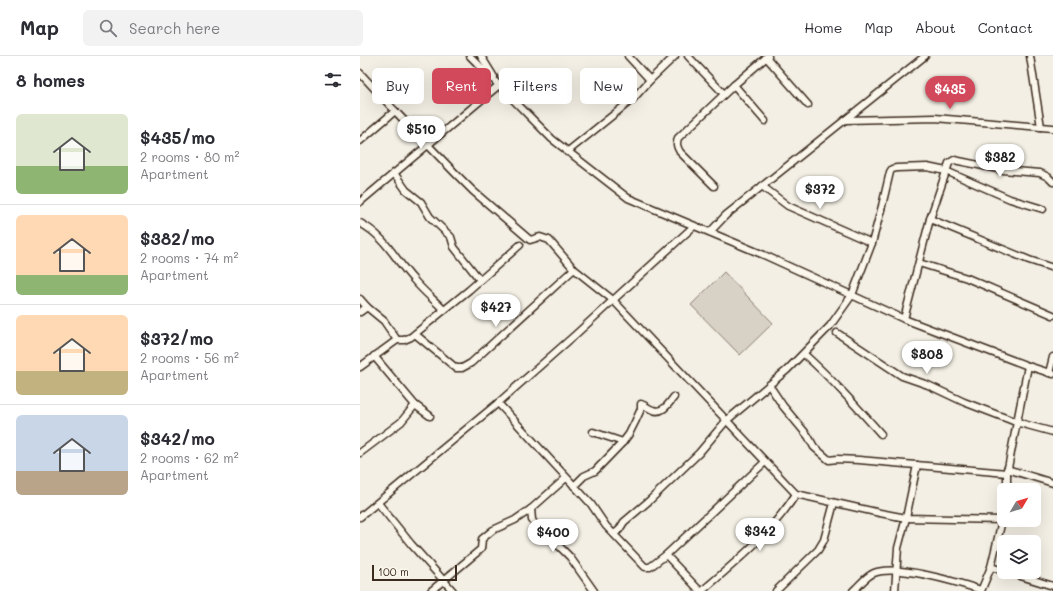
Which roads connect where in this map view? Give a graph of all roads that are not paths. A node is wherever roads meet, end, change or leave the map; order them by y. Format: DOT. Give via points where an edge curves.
graph roads {
  1 [pos="470,56"];
  2 [pos="481,56"];
  3 [pos="628,56"];
  4 [pos="675,56"];
  5 [pos="688,56"];
  6 [pos="925,56"];
  7 [pos="1030,56"];
  8 [pos="767,57"];
  9 [pos="360,73"];
  10 [pos="650,80"];
  11 [pos="499,85"];
  12 [pos="734,85"];
  13 [pos="724,94"];
  14 [pos="518,104"];
  15 [pos="808,105"];
  16 [pos="395,112"];
  17 [pos="846,120"];
  18 [pos="765,121"];
  19 [pos="1041,127"];
  20 [pos="1053,128"];
  21 [pos="360,141"];
  22 [pos="429,144"];
  23 [pos="567,152"];
  24 [pos="946,171"];
  25 [pos="394,174"];
  26 [pos="1053,182"];
  27 [pos="714,186"];
  28 [pos="762,186"];
  29 [pos="360,202"];
  30 [pos="1044,209"];
  31 [pos="930,219"];
  32 [pos="360,222"];
  33 [pos="694,226"];
  34 [pos="710,232"];
  35 [pos="872,243"];
  36 [pos="520,245"];
  37 [pos="919,263"];
  38 [pos="1053,268"];
  39 [pos="574,269"];
  40 [pos="480,280"];
  41 [pos="852,296"];
  42 [pos="360,299"];
  43 [pos="613,300"];
  44 [pos="367,307"];
  45 [pos="444,310"];
  46 [pos="360,312"];
  47 [pos="1053,316"];
  48 [pos="904,319"];
  49 [pos="837,333"];
  50 [pos="415,334"];
  51 [pos="397,340"];
  52 [pos="804,354"];
  53 [pos="374,356"];
  54 [pos="1053,356"];
  55 [pos="1028,366"];
  56 [pos="360,367"];
  57 [pos="1051,373"];
  58 [pos="769,385"];
  59 [pos="674,397"];
  60 [pos="498,403"];
  61 [pos="415,405"];
  62 [pos="430,416"];
  63 [pos="726,421"];
  64 [pos="1016,422"];
  65 [pos="593,432"];
  66 [pos="1053,432"];
  67 [pos="881,434"];
  68 [pos="623,442"];
  69 [pos="360,453"];
  70 [pos="765,462"];
  71 [pos="917,466"];
  72 [pos="1007,471"];
  73 [pos="566,478"];
  74 [pos="1053,482"];
  75 [pos="1007,483"];
  76 [pos="574,486"];
  77 [pos="796,494"];
  78 [pos="378,503"];
  79 [pos="834,503"];
  80 [pos="531,509"];
  81 [pos="360,517"];
  82 [pos="906,518"];
  83 [pos="997,520"];
  84 [pos="1000,527"];
  85 [pos="614,534"];
  86 [pos="666,555"];
  87 [pos="991,567"];
  88 [pos="997,569"];
  89 [pos="896,570"];
  90 [pos="1030,579"];
  91 [pos="443,581"];
  92 [pos="1053,586"];
  93 [pos="431,591"];
  94 [pos="452,591"];
  95 [pos="594,591"];
  96 [pos="701,591"];
  97 [pos="776,591"];
  98 [pos="853,591"];
  99 [pos="895,591"];
  100 [pos="981,591"];
  1 -- 11 [label="street"];
  2 -- 11 [label="street"];
  3 -- 10 [label="street"];
  4 -- 10 [label="street"];
  5 -- 13 [label="street"];
  6 -- 17 [label="street"];
  7 -- 19 [label="street"];
  8 -- 12 [label="street"];
  8 -- 15 [label="street"];
  9 -- 16 [label="street"];
  10 -- 23 [label="street" via="633,99"];
  11 -- 22 [label="street"];
  12 -- 13 [label="street"];
  12 -- 18 [label="street"];
  13 -- 27 [label="street" via="678,138 677,143 680,152"];
  14 -- 23 [label="street"];
  16 -- 21 [label="street"];
  16 -- 22 [label="street"];
  17 -- 19 [label="street" via="935,118"];
  17 -- 28 [label="street"];
  19 -- 20 [label="street"];
  22 -- 25 [label="street"];
  22 -- 39 [label="street" via="457,175 530,240 540,237 549,240"];
  23 -- 33 [label="street" via="628,198"];
  24 -- 26 [label="street" via="949,163 954,160 1002,170 1040,173"];
  24 -- 30 [label="street" via="1010,199"];
  24 -- 31 [label="street"];
  24 -- 35 [label="street" via="927,167 892,169"];
  25 -- 29 [label="street"];
  25 -- 40 [label="street" via="406,190 421,202 430,218 451,237 454,247"];
  28 -- 34 [label="street" via="726,215"];
  28 -- 35 [label="street" via="788,206"];
  31 -- 37 [label="street"];
  31 -- 38 [label="street"];
  32 -- 45 [label="street" via="372,229 413,280"];
  33 -- 34 [label="street"];
  33 -- 43 [label="street"];
  34 -- 41 [label="street"];
  35 -- 41 [label="street"];
  36 -- 40 [label="street"];
  37 -- 47 [label="street" via="967,278"];
  37 -- 48 [label="street"];
  39 -- 43 [label="street"];
  39 -- 50 [label="street" via="471,363 462,368 456,368"];
  40 -- 45 [label="street"];
  41 -- 48 [label="street"];
  41 -- 52 [label="street" via="830,326"];
  42 -- 44 [label="street"];
  43 -- 60 [label="street"];
  43 -- 63 [label="street"];
  44 -- 46 [label="street"];
  44 -- 51 [label="street" via="384,321"];
  45 -- 50 [label="street"];
  48 -- 55 [label="street"];
  49 -- 64 [label="street" via="902,376"];
  50 -- 51 [label="street" via="404,340"];
  51 -- 53 [label="street"];
  52 -- 58 [label="street"];
  52 -- 67 [label="street"];
  53 -- 56 [label="street"];
  53 -- 61 [label="street"];
  54 -- 57 [label="street"];
  55 -- 57 [label="street"];
  55 -- 64 [label="street"];
  58 -- 63 [label="street"];
  58 -- 71 [label="street" via="814,447 829,460 859,460"];
  59 -- 68 [label="street" via="661,411 641,404 635,422"];
  60 -- 73 [label="street"];
  60 -- 78 [label="street"];
  61 -- 62 [label="street"];
  61 -- 69 [label="street" via="400,422"];
  63 -- 70 [label="street"];
  63 -- 85 [label="street" via="699,453"];
  64 -- 66 [label="street"];
  64 -- 72 [label="street"];
  65 -- 68 [label="street"];
  68 -- 76 [label="street" via="595,471 584,476"];
  70 -- 77 [label="street"];
  70 -- 86 [label="street"];
  71 -- 72 [label="street"];
  71 -- 82 [label="street"];
  72 -- 74 [label="street"];
  72 -- 75 [label="street"];
  73 -- 76 [label="street"];
  73 -- 80 [label="street"];
  76 -- 85 [label="street"];
  77 -- 79 [label="street"];
  77 -- 96 [label="street" via="769,531"];
  78 -- 81 [label="street"];
  78 -- 91 [label="street"];
  79 -- 82 [label="street"];
  79 -- 97 [label="street" via="824,540 818,550"];
  80 -- 91 [label="street" via="482,539 481,549"];
  80 -- 95 [label="street" via="532,520 539,530 570,557"];
  82 -- 83 [label="street"];
  82 -- 89 [label="street" via="898,548"];
  84 -- 87 [label="street"];
  85 -- 86 [label="street" via="645,567 650,567"];
  86 -- 96 [label="street"];
  87 -- 88 [label="street"];
  87 -- 100 [label="street"];
  89 -- 98 [label="street" via="872,573"];
  89 -- 99 [label="street"];
  89 -- 100 [label="street" via="924,574"];
  90 -- 92 [label="street"];
  91 -- 93 [label="street"];
  91 -- 94 [label="street"];
}
